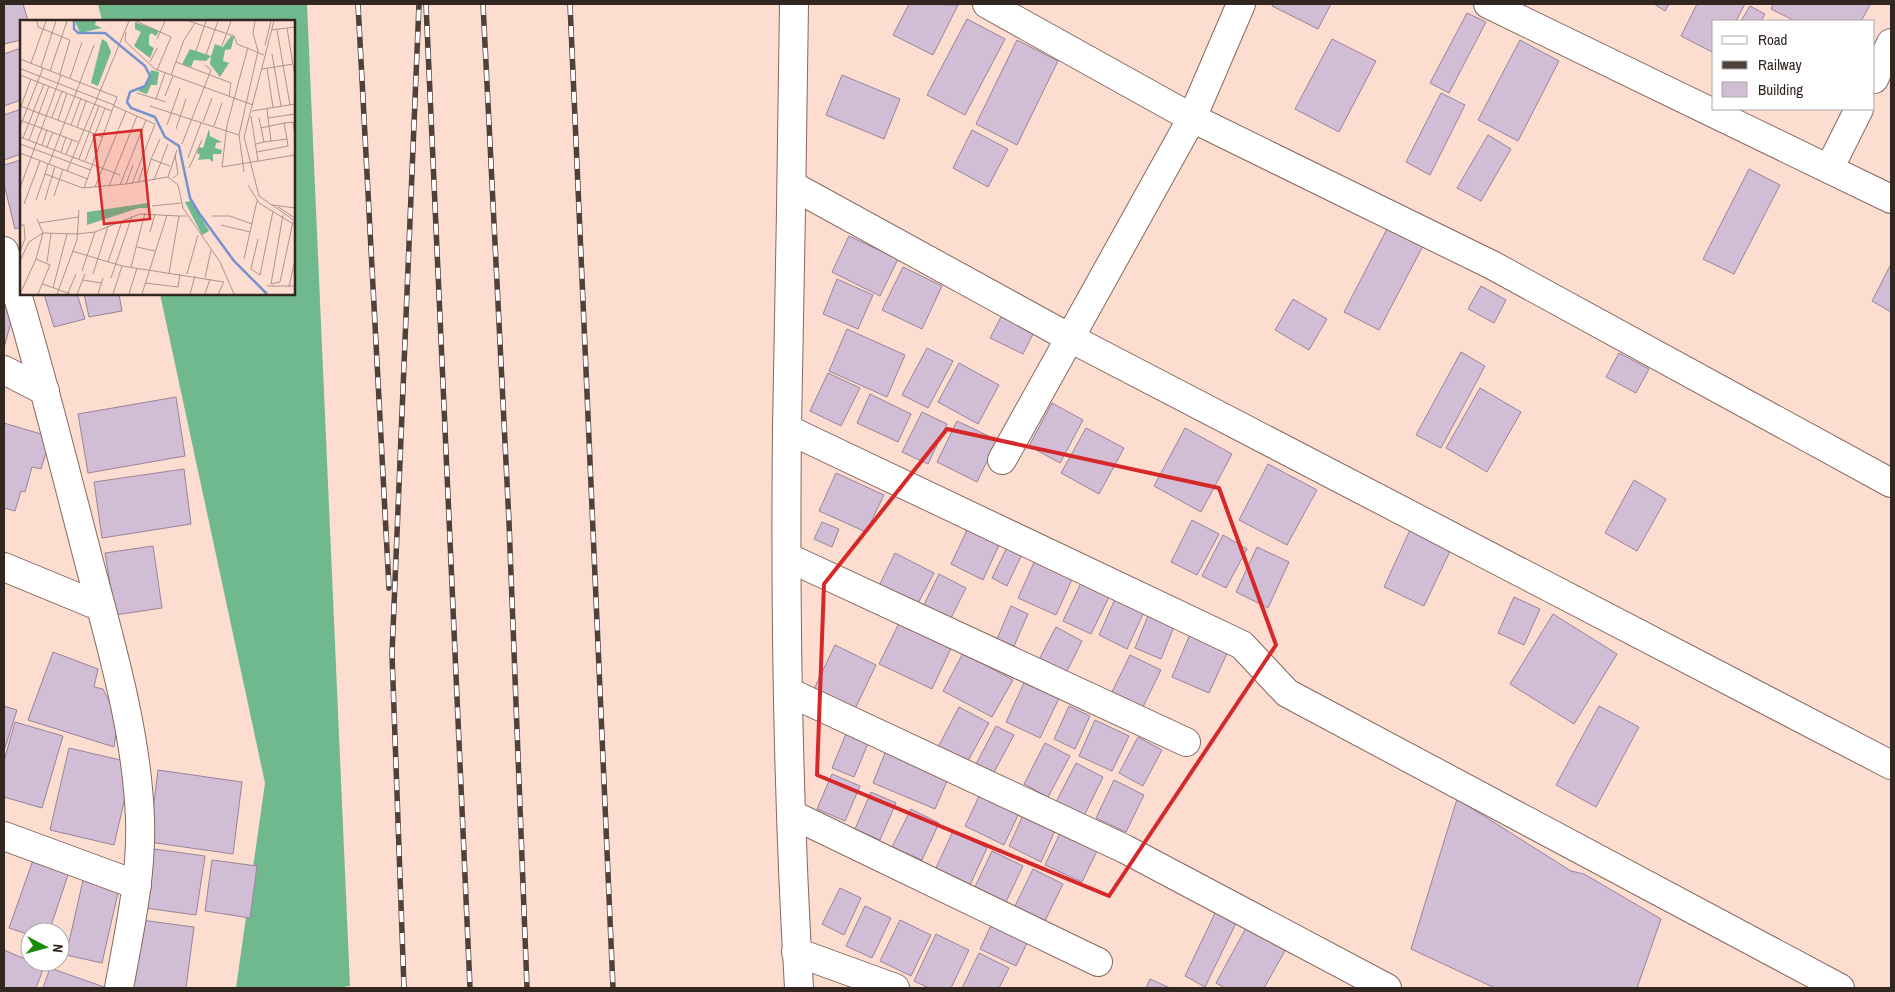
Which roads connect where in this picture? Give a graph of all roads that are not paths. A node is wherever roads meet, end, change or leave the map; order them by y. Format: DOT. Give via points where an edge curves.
graph roads {
  1 [pos="794,4"];
  2 [pos="987,4"];
  3 [pos="1241,4"];
  4 [pos="1488,4"];
  5 [pos="1891,43"];
  6 [pos="1875,77"];
  7 [pos="1858,110"];
  8 [pos="1192,118"];
  9 [pos="1829,168"];
  10 [pos="793,186"];
  11 [pos="1891,199"];
  12 [pos="4,250"];
  13 [pos="1070,338"];
  14 [pos="4,370"];
  15 [pos="45,391"];
  16 [pos="787,430"];
  17 [pos="1002,460"];
  18 [pos="1891,483"];
  19 [pos="787,557"];
  20 [pos="4,567"];
  21 [pos="101,607"];
  22 [pos="789,692"];
  23 [pos="1186,742"];
  24 [pos="1891,765"];
  25 [pos="792,814"];
  26 [pos="4,836"];
  27 [pos="137,885"];
  28 [pos="796,952"];
  29 [pos="1098,962"];
  30 [pos="119,988"];
  31 [pos="798,988"];
  32 [pos="895,988"];
  33 [pos="1387,988"];
  34 [pos="1840,988"];
  1 -- 10 [label="street"];
  2 -- 8 [label="street"];
  3 -- 8 [label="street"];
  4 -- 9 [label="street"];
  5 -- 6 [label="street"];
  7 -- 9 [label="street"];
  8 -- 13 [label="street"];
  8 -- 18 [label="street" via="1492,265"];
  9 -- 11 [label="street"];
  10 -- 13 [label="street"];
  10 -- 16 [label="street"];
  12 -- 15 [label="street"];
  13 -- 17 [label="street"];
  13 -- 24 [label="street"];
  14 -- 15 [label="street"];
  15 -- 21 [label="street"];
  16 -- 19 [label="street"];
  16 -- 34 [label="street" via="1242,645 1287,694"];
  19 -- 22 [label="street"];
  19 -- 23 [label="street"];
  20 -- 21 [label="street"];
  21 -- 27 [label="street" via="133,744 138,782"];
  22 -- 25 [label="street"];
  22 -- 33 [label="street" via="1124,848"];
  25 -- 28 [label="street"];
  25 -- 29 [label="street"];
  26 -- 27 [label="street"];
  27 -- 30 [label="street"];
  28 -- 31 [label="street"];
  28 -- 32 [label="street"];
}
